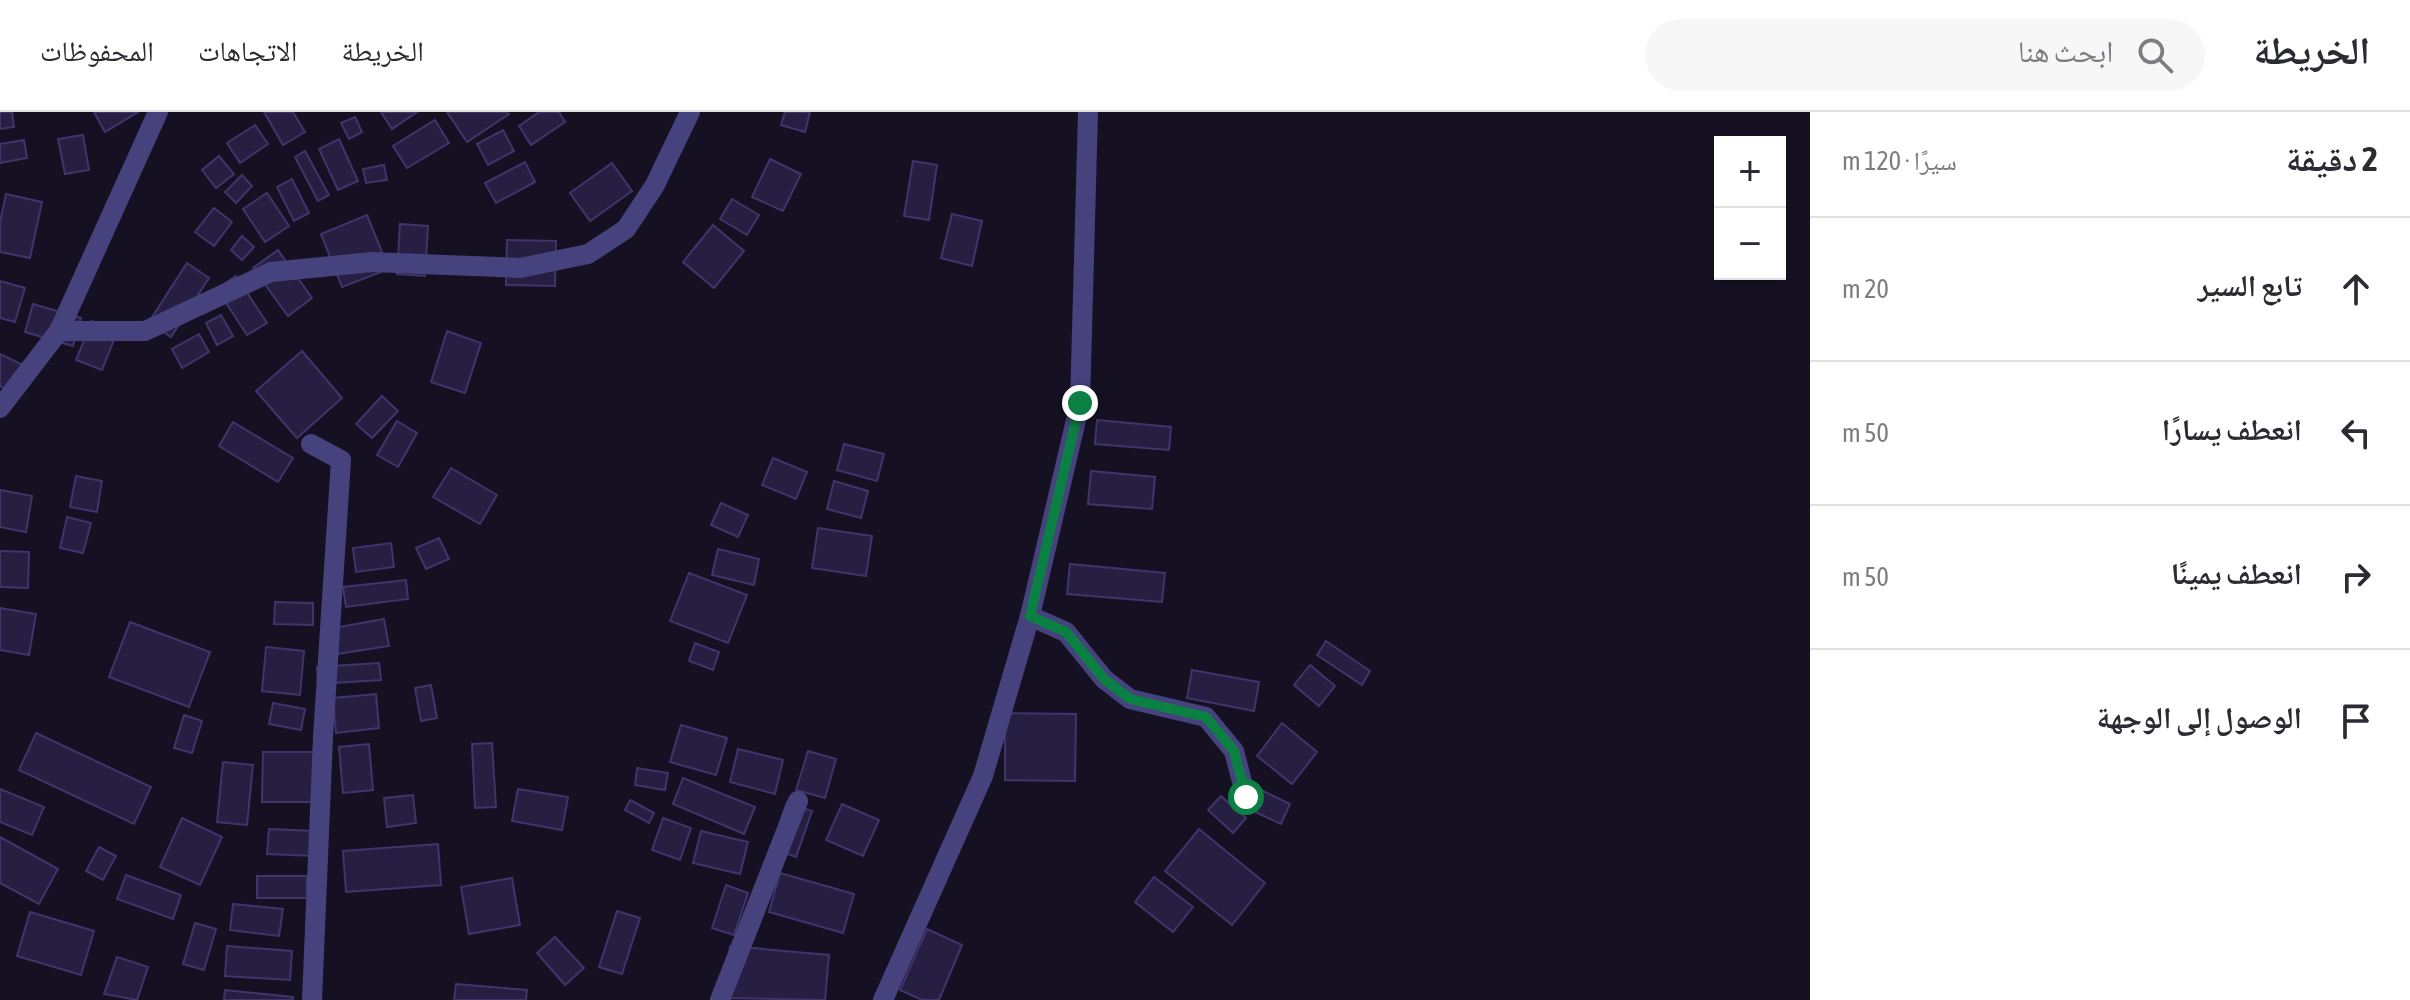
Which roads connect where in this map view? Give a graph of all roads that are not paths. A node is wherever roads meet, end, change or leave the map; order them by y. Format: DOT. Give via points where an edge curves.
graph roads {
  1 [pos="158,112"];
  2 [pos="690,112"];
  3 [pos="1088,112"];
  4 [pos="59,331"];
  5 [pos="0,408"];
  6 [pos="311,444"];
  7 [pos="1030,616"];
  8 [pos="1246,797"];
  9 [pos="798,801"];
  10 [pos="312,1000"];
  11 [pos="720,1000"];
  12 [pos="883,1000"];
  1 -- 4 [label="street"];
  2 -- 4 [label="street" via="655,185 626,229 588,254 520,268 372,262 271,272 145,331"];
  3 -- 7 [label="street" via="1080,403"];
  4 -- 5 [label="street"];
  6 -- 10 [label="street" via="341,460"];
  7 -- 8 [label="street" via="1066,632 1104,679 1130,699 1206,717 1234,751"];
  7 -- 12 [label="street" via="983,776"];
  9 -- 11 [label="street"];
}
